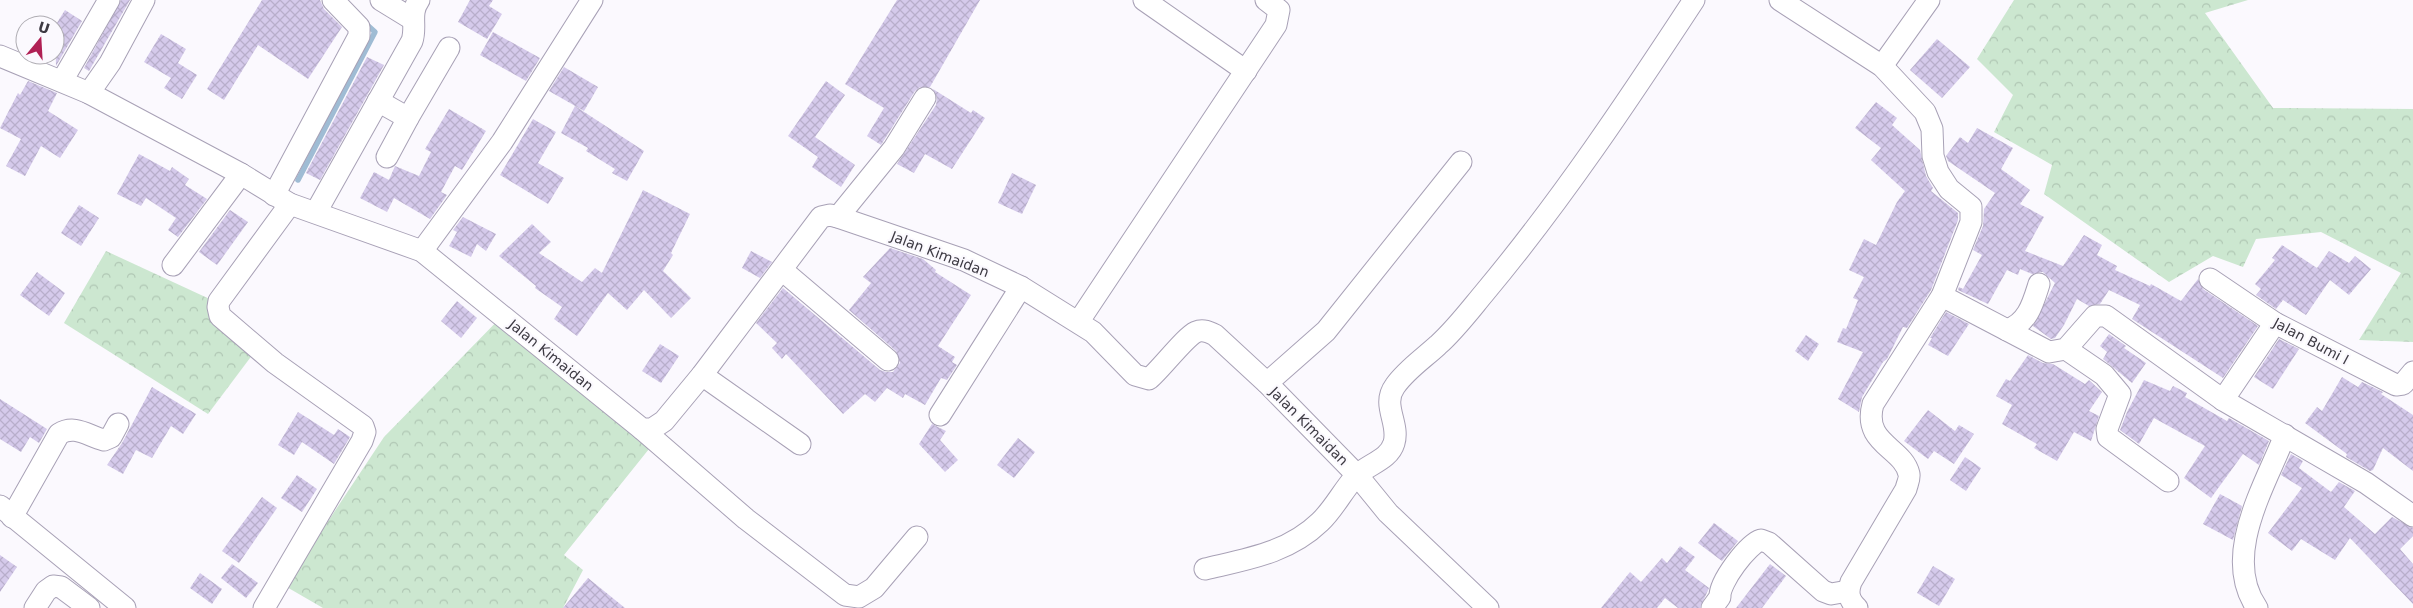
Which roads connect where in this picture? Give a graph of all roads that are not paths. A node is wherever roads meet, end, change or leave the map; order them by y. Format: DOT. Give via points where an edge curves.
graph roads {
  1 [pos="109,0"];
  2 [pos="144,0"];
  3 [pos="333,0"];
  4 [pos="381,0"];
  5 [pos="592,0"];
  6 [pos="1144,0"];
  7 [pos="1266,0"];
  8 [pos="1694,0"];
  9 [pos="1780,0"];
  10 [pos="1929,0"];
  11 [pos="415,10"];
  12 [pos="449,48"];
  13 [pos="0,56"];
  14 [pos="1882,66"];
  15 [pos="1246,71"];
  16 [pos="62,81"];
  17 [pos="89,93"];
  18 [pos="924,98"];
  19 [pos="378,102"];
  20 [pos="408,118"];
  21 [pos="387,157"];
  22 [pos="1461,162"];
  23 [pos="241,174"];
  24 [pos="282,200"];
  25 [pos="316,212"];
  26 [pos="838,217"];
  27 [pos="422,251"];
  28 [pos="173,265"];
  29 [pos="782,270"];
  30 [pos="2210,279"];
  31 [pos="2040,284"];
  32 [pos="1021,287"];
  33 [pos="1942,296"];
  34 [pos="1078,321"];
  35 [pos="2275,323"];
  36 [pos="2007,330"];
  37 [pos="2066,348"];
  38 [pos="888,360"];
  39 [pos="2413,372"];
  40 [pos="702,375"];
  41 [pos="1267,383"];
  42 [pos="2223,400"];
  43 [pos="940,415"];
  44 [pos="118,424"];
  45 [pos="642,429"];
  46 [pos="2285,435"];
  47 [pos="800,444"];
  48 [pos="1357,475"];
  49 [pos="2168,482"];
  50 [pos="6,512"];
  51 [pos="2413,516"];
  52 [pos="917,537"];
  53 [pos="1205,569"];
  54 [pos="1853,599"];
  55 [pos="35,608"];
  56 [pos="89,608"];
  57 [pos="125,608"];
  58 [pos="264,608"];
  59 [pos="1488,608"];
  60 [pos="1712,608"];
  61 [pos="2257,608"];
  1 -- 16 [label="street"];
  2 -- 17 [label="street" via="110,63"];
  3 -- 24 [label="street" via="358,27 359,36"];
  4 -- 11 [label="street"];
  5 -- 27 [label="street" via="502,142"];
  6 -- 15 [label="street"];
  7 -- 15 [label="street" via="1279,10 1276,25"];
  8 -- 48 [label="street" via="1555,202 1486,292 1440,344 1395,385 1389,396 1395,441 1390,452"];
  9 -- 14 [label="street"];
  10 -- 14 [label="street"];
  11 -- 19 [label="street" via="412,42"];
  12 -- 20 [label="street"];
  13 -- 16 [label="street, Jalan Kimaidan"];
  14 -- 33 [label="street" via="1925,112 1932,129 1933,156 1938,172 1949,189 1971,207 1971,222"];
  15 -- 34 [label="street"];
  16 -- 17 [label="street, Jalan Kimaidan"];
  17 -- 23 [label="street, Jalan Kimaidan"];
  18 -- 26 [label="street" via="894,148"];
  19 -- 20 [label="street"];
  19 -- 25 [label="street"];
  20 -- 21 [label="street"];
  22 -- 41 [label="street" via="1326,331"];
  23 -- 24 [label="street, Jalan Kimaidan"];
  23 -- 28 [label="street"];
  24 -- 25 [label="street, Jalan Kimaidan"];
  24 -- 58 [label="street" via="219,301 220,316 276,363 363,426 365,432"];
  25 -- 27 [label="street, Jalan Kimaidan"];
  26 -- 29 [label="street" via="822,217"];
  26 -- 32 [label="street, Jalan Kimaidan" via="964,260"];
  27 -- 45 [label="street, Jalan Kimaidan"];
  29 -- 38 [label="street"];
  29 -- 40 [label="street"];
  30 -- 35 [label="street, Jalan Bumi I"];
  31 -- 36 [label="street" via="2024,319 2018,326"];
  32 -- 34 [label="street, Jalan Kimaidan"];
  32 -- 43 [label="street"];
  33 -- 36 [label="street"];
  33 -- 54 [label="street" via="1874,404 1871,423 1906,467 1909,476 1906,489"];
  34 -- 41 [label="street, Jalan Kimaidan" via="1142,379 1149,379 1194,333 1208,331"];
  35 -- 39 [label="street, Jalan Bumi I" via="2396,385 2402,384"];
  35 -- 42 [label="street"];
  36 -- 37 [label="street" via="2049,352"];
  37 -- 42 [label="street" via="2095,316 2106,316"];
  37 -- 49 [label="street" via="2104,375 2120,394 2107,429 2108,437"];
  40 -- 45 [label="street" via="660,425"];
  40 -- 47 [label="street"];
  41 -- 48 [label="street, Jalan Kimaidan"];
  42 -- 46 [label="street"];
  44 -- 50 [label="street" via="111,436 104,440 78,430 66,429 59,434"];
  45 -- 52 [label="street, Jalan Kimaidan" via="746,520 845,595 859,596 874,588"];
  46 -- 51 [label="street" via="2366,483"];
  46 -- 61 [label="street" via="2247,533 2243,563 2248,595"];
  48 -- 53 [label="street" via="1321,521 1298,540 1273,552"];
  48 -- 59 [label="street, Jalan Kimaidan" via="1388,513"];
  50 -- 57 [label="street"];
  54 -- 60 [label="street" via="1823,591 1761,540 1753,544 1732,570"];
  55 -- 56 [label="street" via="53,586 62,587"];
}
